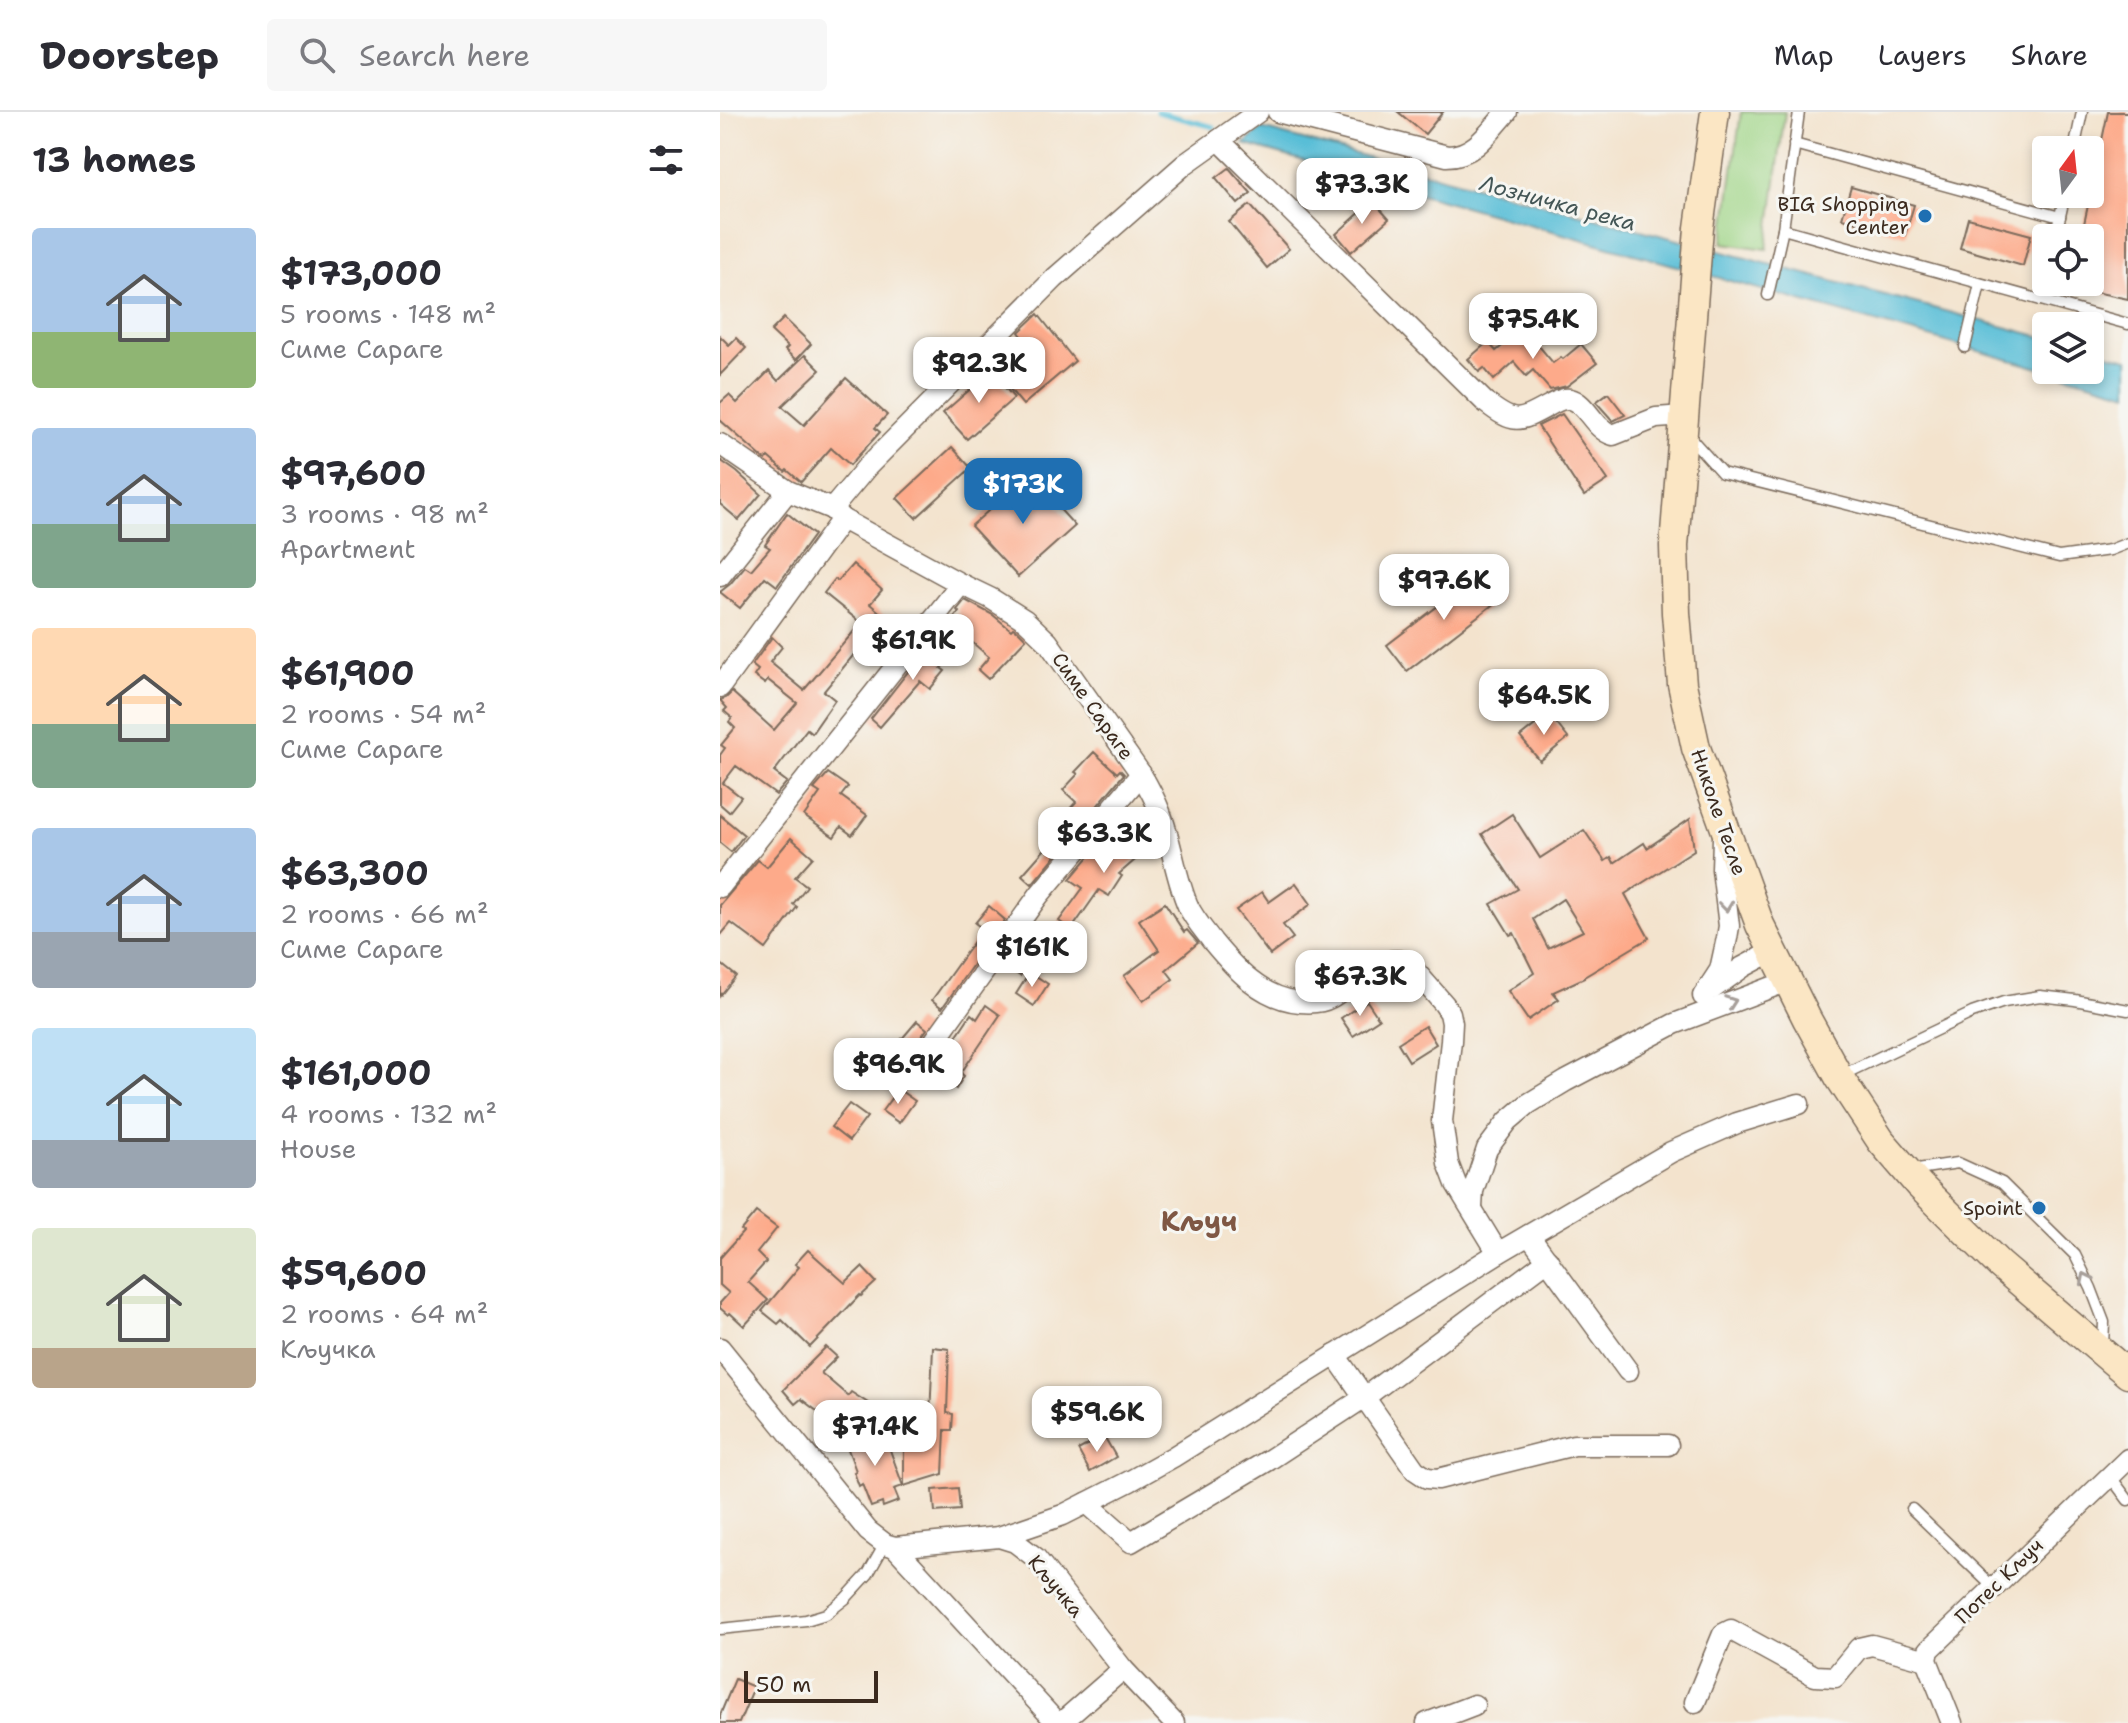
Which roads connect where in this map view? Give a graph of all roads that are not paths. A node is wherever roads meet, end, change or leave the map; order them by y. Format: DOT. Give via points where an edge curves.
graph roads {
  1 [pos="1257,112"];
  2 [pos="1278,112"];
  3 [pos="1507,112"];
  4 [pos="1715,112"];
  5 [pos="1799,112"];
  6 [pos="2082,112"];
  7 [pos="2077,136"];
  8 [pos="1219,140"];
  9 [pos="1794,144"];
  10 [pos="2062,208"];
  11 [pos="2060,217"];
  12 [pos="2058,224"];
  13 [pos="1783,229"];
  14 [pos="1980,284"];
  15 [pos="1768,295"];
  16 [pos="2042,296"];
  17 [pos="2041,300"];
  18 [pos="2128,324"];
  19 [pos="1965,347"];
  20 [pos="1684,423"];
  21 [pos="720,444"];
  22 [pos="788,491"];
  23 [pos="837,514"];
  24 [pos="2128,543"];
  25 [pos="720,576"];
  26 [pos="961,584"];
  27 [pos="720,687"];
  28 [pos="1141,774"];
  29 [pos="1724,828"];
  30 [pos="720,887"];
  31 [pos="1773,951"];
  32 [pos="1788,981"];
  33 [pos="1703,996"];
  34 [pos="2128,1010"];
  35 [pos="1674,1024"];
  36 [pos="910,1075"];
  37 [pos="1839,1077"];
  38 [pos="1799,1104"];
  39 [pos="1445,1142"];
  40 [pos="1487,1149"];
  41 [pos="1906,1171"];
  42 [pos="1472,1208"];
  43 [pos="1529,1235"];
  44 [pos="1498,1253"];
  45 [pos="1548,1260"];
  46 [pos="720,1348"];
  47 [pos="2103,1353"];
  48 [pos="1335,1355"];
  49 [pos="1628,1371"];
  50 [pos="2128,1374"];
  51 [pos="1365,1397"];
  52 [pos="1668,1445"];
  53 [pos="2128,1459"];
  54 [pos="2110,1476"];
  55 [pos="2128,1500"];
  56 [pos="1087,1503"];
  57 [pos="1912,1509"];
  58 [pos="999,1537"];
  59 [pos="890,1546"];
  60 [pos="1993,1587"];
  61 [pos="720,1629"];
  62 [pos="1927,1660"];
  63 [pos="1123,1669"];
  64 [pos="1695,1702"];
  65 [pos="1474,1705"];
  66 [pos="1059,1723"];
  67 [pos="1174,1723"];
  68 [pos="1427,1723"];
  69 [pos="1952,1723"];
  1 -- 8 [label="street"];
  2 -- 3 [label="street" via="1447,156 1476,146"];
  4 -- 20 [label="street, Николе Тесле" via="1699,228"];
  5 -- 9 [label="lane"];
  6 -- 7 [label="lane"];
  8 -- 20 [label="street" via="1503,416 1523,420 1571,399 1613,435 1656,418"];
  8 -- 23 [label="street" via="1055,278 867,467"];
  9 -- 11 [label="lane"];
  9 -- 13 [label="lane"];
  10 -- 11 [label="lane"];
  11 -- 12 [label="lane"];
  13 -- 14 [label="lane"];
  13 -- 15 [label="lane"];
  14 -- 17 [label="lane"];
  14 -- 19 [label="lane"];
  16 -- 17 [label="lane"];
  17 -- 18 [label="lane"];
  20 -- 24 [label="lane" via="1722,473 2059,557"];
  20 -- 29 [label="street, Николе Тесле" via="1674,546 1682,684 1696,748"];
  21 -- 22 [label="street, Симе Сараге"];
  22 -- 23 [label="street, Симе Сараге"];
  22 -- 25 [label="street"];
  23 -- 26 [label="street, Симе Сараге"];
  23 -- 27 [label="street"];
  26 -- 28 [label="street, Симе Сараге" via="1010,609 1048,642"];
  26 -- 30 [label="street"];
  28 -- 36 [label="street" via="1039,895"];
  28 -- 39 [label="street, Симе Сараге" via="1161,813 1190,911 1226,958 1258,988 1316,1003 1386,961 1402,960 1444,1004 1452,1023 1442,1121"];
  29 -- 31 [label="street, Николе Тесле"];
  29 -- 33 [label="street, one-way" via="1722,869 1729,926 1720,970"];
  31 -- 32 [label="street, Николе Тесле"];
  31 -- 33 [label="street"];
  35 -- 32 [label="street, one-way"];
  32 -- 37 [label="street, Николе Тесле"];
  33 -- 35 [label="street"];
  34 -- 37 [label="lane" via="2040,996 2004,1002"];
  35 -- 40 [label="street" via="1528,1104"];
  37 -- 41 [label="street, Николе Тесле"];
  38 -- 43 [label="street" via="1671,1152"];
  39 -- 40 [label="street" via="1459,1151"];
  39 -- 42 [label="street, Симе Сараге" via="1456,1184"];
  40 -- 42 [label="street"];
  41 -- 47 [label="street, Николе Тесле" via="2000,1265"];
  47 -- 41 [label="lane, one-way" via="2104,1322 2075,1255 2002,1183 1958,1163"];
  42 -- 44 [label="street, Симе Сараге"];
  43 -- 44 [label="street"];
  43 -- 45 [label="street"];
  44 -- 48 [label="street"];
  45 -- 49 [label="street"];
  45 -- 51 [label="street"];
  46 -- 59 [label="street" via="868,1531"];
  47 -- 50 [label="street, Николе Тесле"];
  48 -- 51 [label="street"];
  48 -- 56 [label="street" via="1173,1457"];
  51 -- 52 [label="street" via="1415,1470 1427,1478 1574,1445"];
  51 -- 56 [label="street" via="1131,1542"];
  53 -- 54 [label="street, Потес Кључ"];
  54 -- 55 [label="lane"];
  54 -- 60 [label="street, Потес Кључ"];
  56 -- 58 [label="street"];
  57 -- 60 [label="lane"];
  58 -- 59 [label="street"];
  58 -- 63 [label="street, Кључка" via="1036,1558"];
  59 -- 61 [label="lane" via="826,1614"];
  59 -- 66 [label="street"];
  60 -- 62 [label="street, Потес Кључ" via="1929,1650"];
  62 -- 64 [label="street" via="1872,1645 1859,1648 1835,1677 1815,1676 1731,1630 1723,1634"];
  62 -- 69 [label="street"];
  63 -- 66 [label="street"];
  63 -- 67 [label="street, Кључка"];
  65 -- 68 [label="street"];
}
